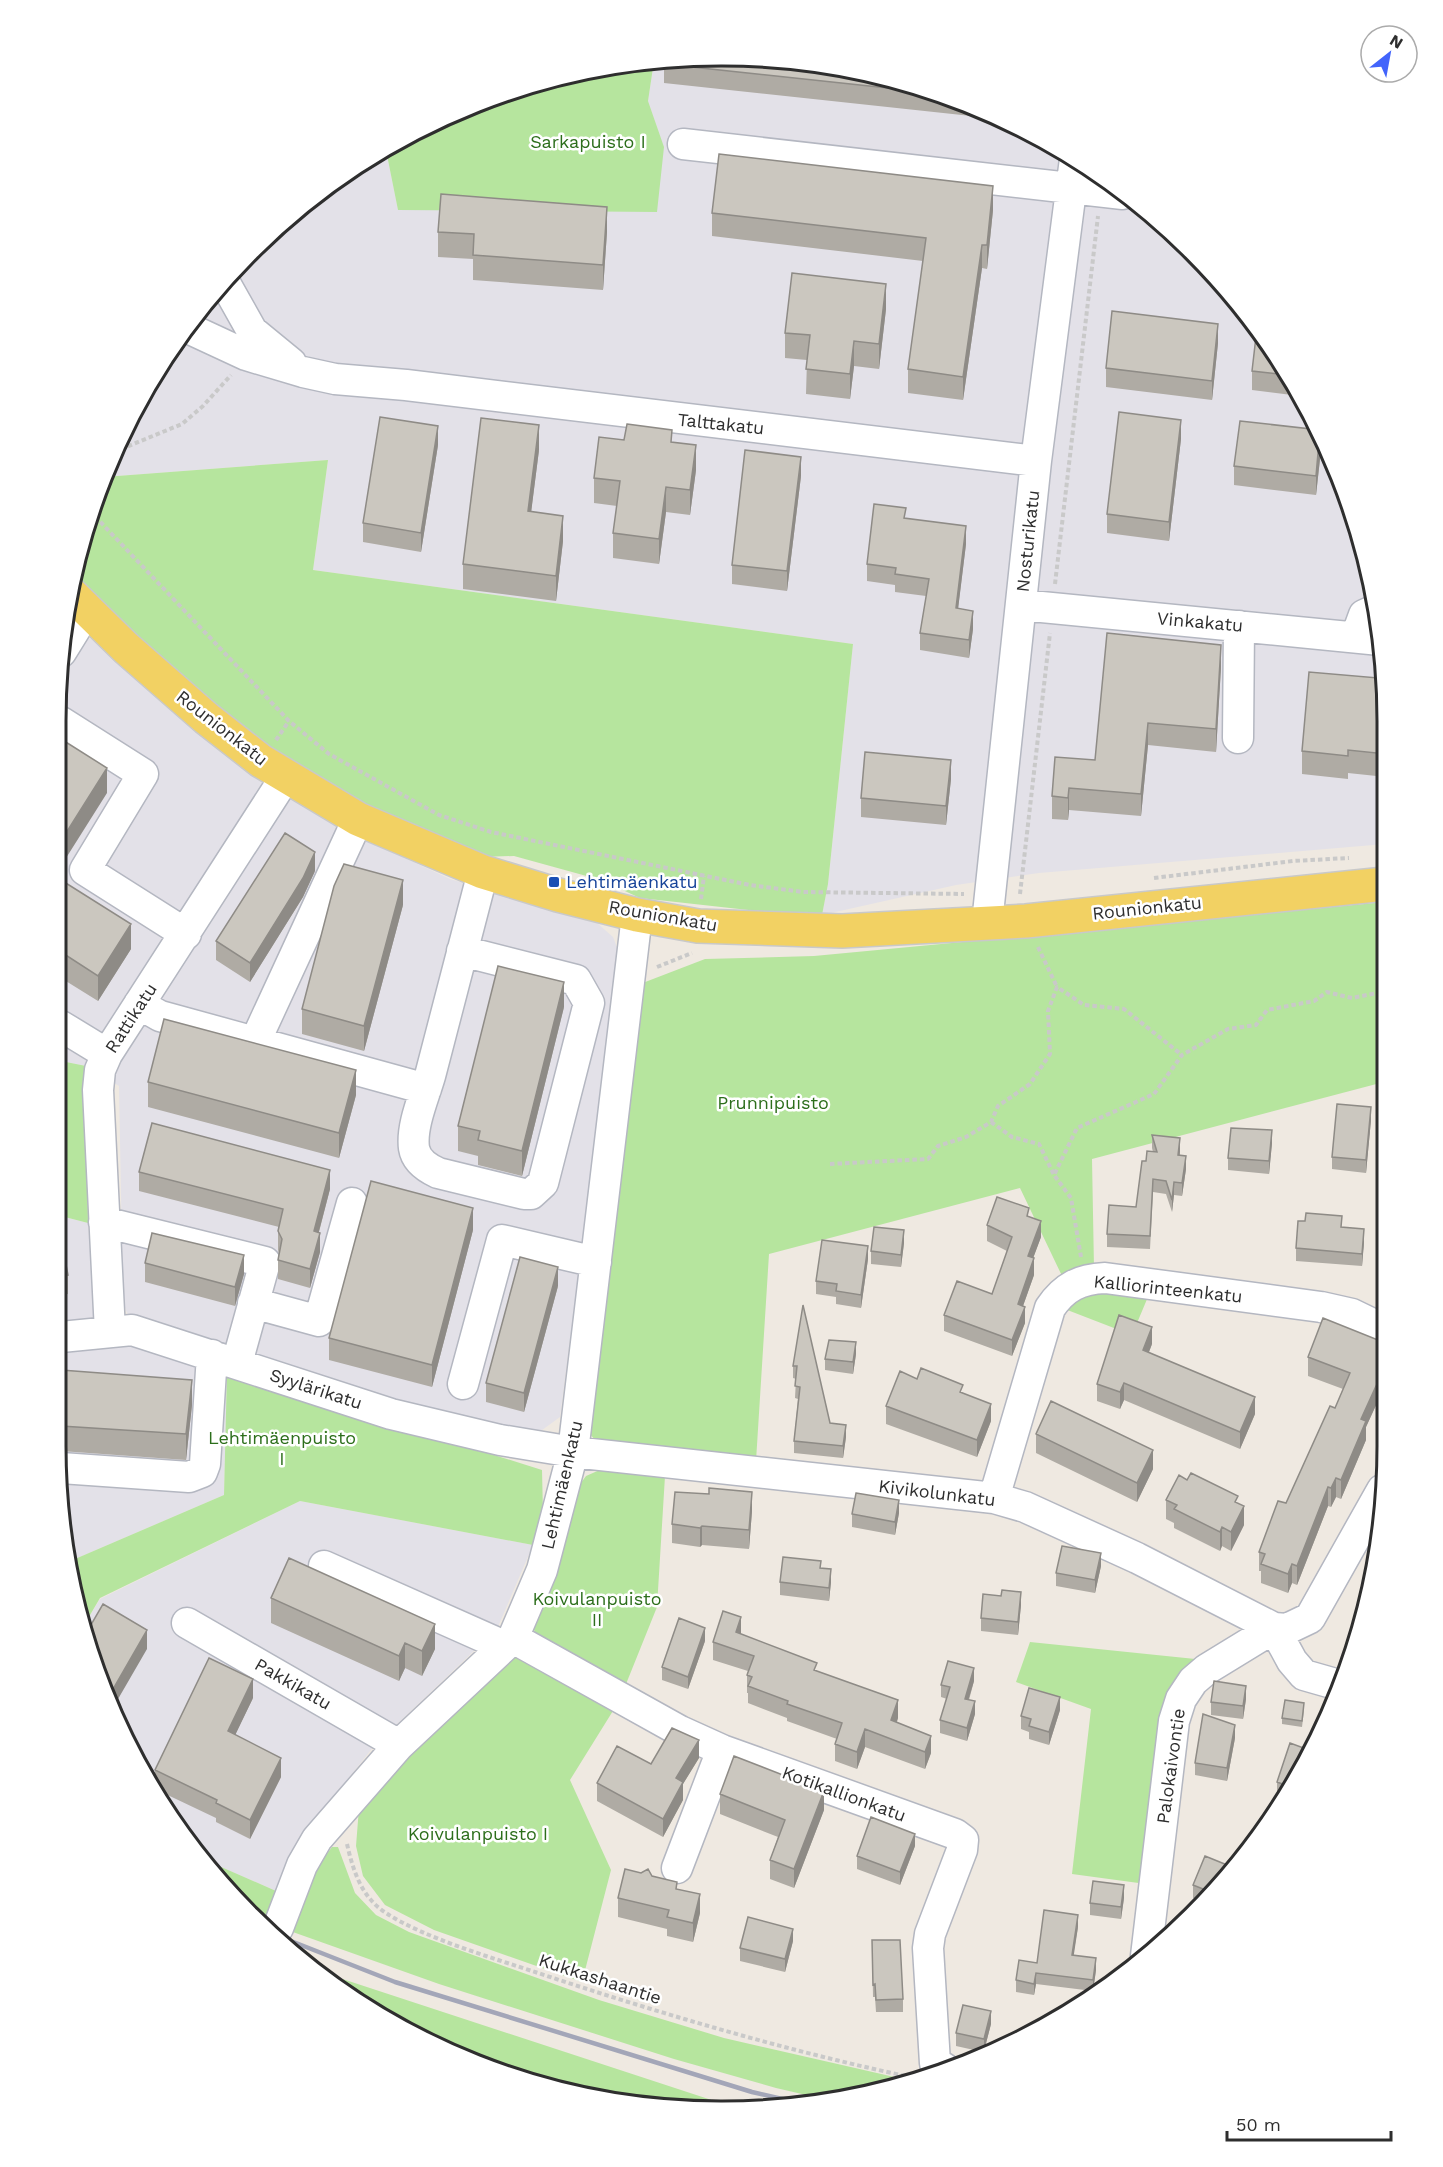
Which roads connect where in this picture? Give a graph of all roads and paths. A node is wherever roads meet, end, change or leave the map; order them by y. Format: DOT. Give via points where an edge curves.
graph roads {
  1 [pos="683,144"];
  2 [pos="1073,173"];
  3 [pos="1101,186"];
  4 [pos="1112,194"];
  5 [pos="228,290"];
  6 [pos="195,331"];
  7 [pos="246,355"];
  8 [pos="303,372"];
  9 [pos="127,447"];
  10 [pos="1036,461"];
  11 [pos="98,519"];
  12 [pos="79,602"];
  13 [pos="1021,605"];
  14 [pos="1052,608"];
  15 [pos="1367,614"];
  16 [pos="1239,626"];
  17 [pos="1368,638"];
  18 [pos="66,725"];
  19 [pos="1238,738"];
  20 [pos="286,776"];
  21 [pos="358,819"];
  22 [pos="1351,858"];
  23 [pos="483,872"];
  24 [pos="1150,879"];
  25 [pos="1377,885"];
  26 [pos="1026,903"];
  27 [pos="987,908"];
  28 [pos="637,915"];
  29 [pos="186,934"];
  30 [pos="462,951"];
  31 [pos="1057,987"];
  32 [pos="1377,993"];
  33 [pos="139,1004"];
  34 [pos="66,1029"];
  35 [pos="255,1042"];
  36 [pos="107,1054"];
  37 [pos="1182,1055"];
  38 [pos="426,1089"];
  39 [pos="991,1122"];
  40 [pos="830,1164"];
  41 [pos="1054,1175"];
  42 [pos="351,1203"];
  43 [pos="104,1222"];
  44 [pos="596,1262"];
  45 [pos="1088,1279"];
  46 [pos="254,1303"];
  47 [pos="1377,1326"];
  48 [pos="110,1332"];
  49 [pos="66,1336"];
  50 [pos="224,1359"];
  51 [pos="463,1384"];
  52 [pos="573,1452"];
  53 [pos="67,1468"];
  54 [pos="994,1498"];
  55 [pos="1374,1504"];
  56 [pos="324,1566"];
  57 [pos="186,1623"];
  58 [pos="1274,1628"];
  59 [pos="509,1642"];
  60 [pos="1332,1683"];
  61 [pos="399,1745"];
  62 [pos="722,1750"];
  63 [pos="330,1823"];
  64 [pos="678,1868"];
  65 [pos="278,1928"];
  66 [pos="1147,1944"];
  67 [pos="937,2064"];
  68 [pos="903,2075"];
  1 -- 2 [label="street"];
  2 -- 3 [label="street"];
  2 -- 10 [label="street, Nosturikatu"];
  4 -- 14 [label="path"];
  5 -- 8 [label="street" via="252,331"];
  6 -- 7 [label="street, Talttakatu"];
  7 -- 8 [label="street, Talttakatu"];
  7 -- 9 [label="path" via="222,388 182,424"];
  8 -- 10 [label="street, Talttakatu" via="334,379"];
  10 -- 13 [label="street, Nosturikatu"];
  11 -- 27 [label="path" via="289,721 338,760 439,815 491,832 750,885"];
  12 -- 20 [label="main road, Rounionkatu" via="206,718 261,762"];
  13 -- 14 [label="street, Vinkakatu"];
  13 -- 27 [label="street, Nosturikatu"];
  14 -- 16 [label="street, Vinkakatu"];
  14 -- 26 [label="path"];
  15 -- 17 [label="street" via="1364,615"];
  16 -- 17 [label="street, Vinkakatu"];
  16 -- 19 [label="street"];
  18 -- 29 [label="street" via="144,774 85,870"];
  20 -- 21 [label="main road, Rounionkatu"];
  20 -- 29 [label="street, Rattikatu"];
  21 -- 23 [label="main road, Rounionkatu"];
  21 -- 35 [label="street"];
  22 -- 24 [label="path" via="1293,861"];
  23 -- 28 [label="main road, Rounionkatu"];
  23 -- 30 [label="street"];
  25 -- 26 [label="main road, Rounionkatu"];
  26 -- 27 [label="main road, Rounionkatu"];
  26 -- 27 [label="path"];
  26 -- 31 [label="path"];
  27 -- 28 [label="main road, Rounionkatu" via="842,931 698,926"];
  28 -- 44 [label="street, Lehtimäenkatu"];
  29 -- 33 [label="street, Rattikatu"];
  30 -- 38 [label="street"];
  30 -- 38 [label="street" via="576,981 589,1003 543,1183 538,1189 524,1194 427,1168 414,1150"];
  31 -- 37 [label="path" via="1084,1005 1124,1009"];
  31 -- 39 [label="path" via="1048,1011 1050,1054 1030,1084 998,1106"];
  32 -- 37 [label="path" via="1352,998 1327,992 1314,1001 1267,1010 1256,1025 1228,1029"];
  33 -- 35 [label="street" via="160,1016"];
  33 -- 36 [label="street, Rattikatu"];
  34 -- 36 [label="street"];
  35 -- 38 [label="street"];
  36 -- 43 [label="street, Rattikatu" via="98,1090"];
  37 -- 41 [label="path" via="1154,1094 1077,1128"];
  39 -- 40 [label="path" via="966,1137 938,1146 928,1159"];
  39 -- 41 [label="path" via="1012,1137 1039,1144"];
  41 -- 45 [label="path" via="1071,1198"];
  42 -- 46 [label="street" via="319,1321"];
  43 -- 46 [label="street" via="265,1262"];
  43 -- 48 [label="street, Rattikatu"];
  44 -- 51 [label="street" via="502,1240"];
  44 -- 52 [label="street, Lehtimäenkatu"];
  45 -- 47 [label="street, Kalliorinteenkatu" via="1105,1278 1321,1307 1352,1314"];
  45 -- 54 [label="street, Kalliorinteenkatu" via="1058,1295 1050,1308"];
  46 -- 50 [label="street"];
  48 -- 49 [label="street, Syylärikatu"];
  48 -- 50 [label="street, Syylärikatu" via="132,1330"];
  50 -- 52 [label="street, Syylärikatu" via="391,1414 500,1440"];
  50 -- 53 [label="street" via="198,1388 205,1464 202,1472 196,1476"];
  52 -- 54 [label="street, Kivikolunkatu"];
  52 -- 59 [label="street, Lehtimäenkatu" via="543,1570"];
  54 -- 58 [label="street, Kivikolunkatu" via="1025,1507 1137,1558"];
  55 -- 58 [label="street, Palokaivontie" via="1310,1618 1287,1629"];
  56 -- 59 [label="street, Kotikallionkatu"];
  57 -- 61 [label="street, Pakkikatu"];
  58 -- 60 [label="street" via="1292,1662 1304,1675"];
  58 -- 66 [label="street, Palokaivontie" via="1208,1669 1193,1681 1181,1699 1174,1721"];
  59 -- 61 [label="street, Lehtimäenkatu"];
  59 -- 62 [label="street, Kotikallionkatu"];
  61 -- 63 [label="street, Lehtimäenkatu"];
  62 -- 64 [label="street"];
  62 -- 67 [label="street, Kotikallionkatu" via="963,1840 928,1948"];
  63 -- 65 [label="street, Lehtimäenkatu" via="302,1865"];
  63 -- 68 [label="path, Kukkashaantie" via="346,1840 353,1870 364,1892 385,1913 415,1928 492,1958 735,2035"];
}
